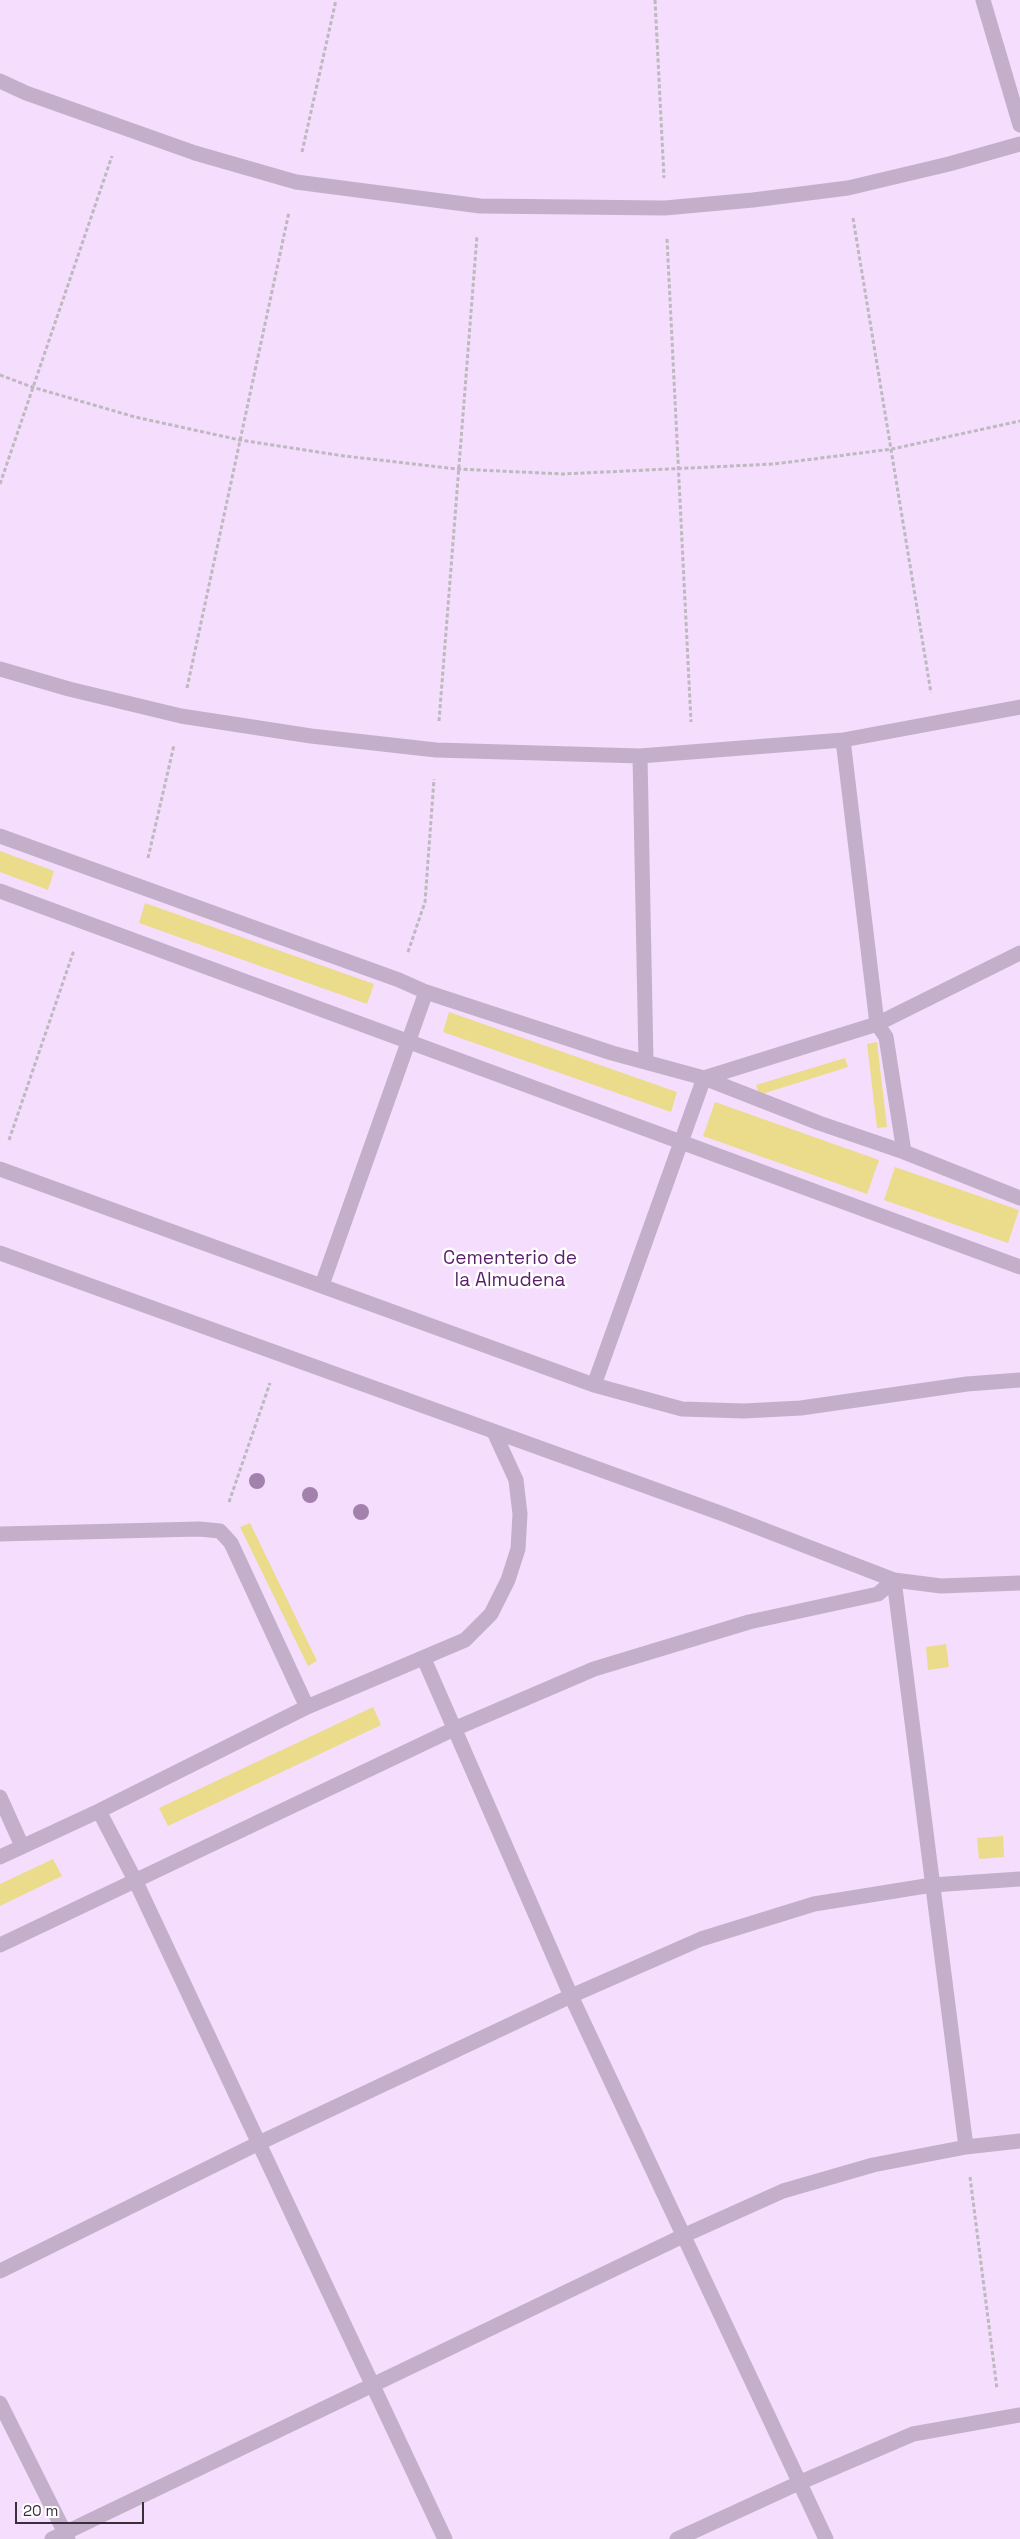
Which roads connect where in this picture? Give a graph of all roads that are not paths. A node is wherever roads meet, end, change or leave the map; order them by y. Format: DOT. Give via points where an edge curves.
graph roads {
  1 [pos="983,0"];
  2 [pos="0,81"];
  3 [pos="1020,125"];
  4 [pos="1020,144"];
  5 [pos="0,669"];
  6 [pos="1020,707"];
  7 [pos="843,740"];
  8 [pos="640,756"];
  9 [pos="0,836"];
  10 [pos="0,892"];
  11 [pos="1020,953"];
  12 [pos="426,992"];
  13 [pos="877,1024"];
  14 [pos="409,1042"];
  15 [pos="646,1062"];
  16 [pos="704,1078"];
  17 [pos="681,1141"];
  18 [pos="904,1152"];
  19 [pos="0,1169"];
  20 [pos="1020,1198"];
  21 [pos="0,1253"];
  22 [pos="1020,1267"];
  23 [pos="322,1285"];
  24 [pos="1020,1380"];
  25 [pos="594,1385"];
  26 [pos="494,1432"];
  27 [pos="0,1534"];
  28 [pos="894,1580"];
  29 [pos="1020,1583"];
  30 [pos="424,1659"];
  31 [pos="307,1707"];
  32 [pos="454,1729"];
  33 [pos="0,1797"];
  34 [pos="99,1811"];
  35 [pos="22,1846"];
  36 [pos="0,1857"];
  37 [pos="1020,1879"];
  38 [pos="135,1880"];
  39 [pos="932,1885"];
  40 [pos="0,1945"];
  41 [pos="571,1996"];
  42 [pos="1020,2141"];
  43 [pos="259,2143"];
  44 [pos="966,2147"];
  45 [pos="685,2235"];
  46 [pos="0,2271"];
  47 [pos="373,2386"];
  48 [pos="0,2403"];
  49 [pos="1020,2415"];
  50 [pos="800,2482"];
  51 [pos="61,2537"];
  52 [pos="445,2539"];
  53 [pos="677,2539"];
  54 [pos="826,2539"];
  1 -- 3 [label="lane"];
  2 -- 4 [label="lane" via="195,153 296,182 480,206 665,208 848,188"];
  5 -- 8 [label="lane" via="181,716 310,736 436,750"];
  6 -- 7 [label="lane"];
  7 -- 8 [label="lane"];
  7 -- 13 [label="lane"];
  8 -- 15 [label="lane"];
  9 -- 12 [label="lane"];
  10 -- 14 [label="lane"];
  11 -- 13 [label="lane"];
  12 -- 14 [label="lane"];
  12 -- 15 [label="lane"];
  13 -- 16 [label="lane"];
  13 -- 18 [label="lane" via="886,1038"];
  14 -- 17 [label="lane"];
  14 -- 23 [label="lane"];
  15 -- 16 [label="lane"];
  16 -- 17 [label="lane"];
  16 -- 18 [label="lane"];
  17 -- 22 [label="lane"];
  17 -- 25 [label="lane"];
  18 -- 20 [label="lane"];
  19 -- 23 [label="lane"];
  21 -- 26 [label="lane"];
  23 -- 25 [label="lane"];
  24 -- 25 [label="lane" via="967,1384 801,1408 744,1411 682,1409"];
  26 -- 28 [label="lane" via="723,1514"];
  26 -- 30 [label="lane" via="516,1480 520,1514 518,1549 508,1580 491,1614 465,1640"];
  27 -- 31 [label="lane" via="220,1531 231,1543"];
  28 -- 29 [label="lane" via="941,1586"];
  28 -- 32 [label="lane" via="878,1594 749,1622 594,1669"];
  28 -- 39 [label="lane"];
  30 -- 31 [label="lane"];
  30 -- 32 [label="lane"];
  31 -- 34 [label="lane"];
  32 -- 38 [label="lane"];
  32 -- 41 [label="lane"];
  33 -- 35 [label="lane"];
  34 -- 35 [label="lane"];
  34 -- 38 [label="lane"];
  35 -- 36 [label="lane"];
  37 -- 39 [label="lane"];
  38 -- 40 [label="lane"];
  38 -- 43 [label="lane"];
  39 -- 41 [label="lane" via="814,1904 701,1939"];
  39 -- 44 [label="lane"];
  41 -- 43 [label="lane"];
  41 -- 45 [label="lane"];
  42 -- 44 [label="lane"];
  43 -- 46 [label="lane"];
  43 -- 47 [label="lane"];
  44 -- 45 [label="lane" via="873,2165 783,2190"];
  45 -- 47 [label="lane"];
  45 -- 50 [label="lane"];
  47 -- 51 [label="lane"];
  47 -- 52 [label="lane"];
  48 -- 51 [label="lane"];
  49 -- 50 [label="lane" via="913,2434"];
  50 -- 53 [label="lane"];
  50 -- 54 [label="lane"];
}
